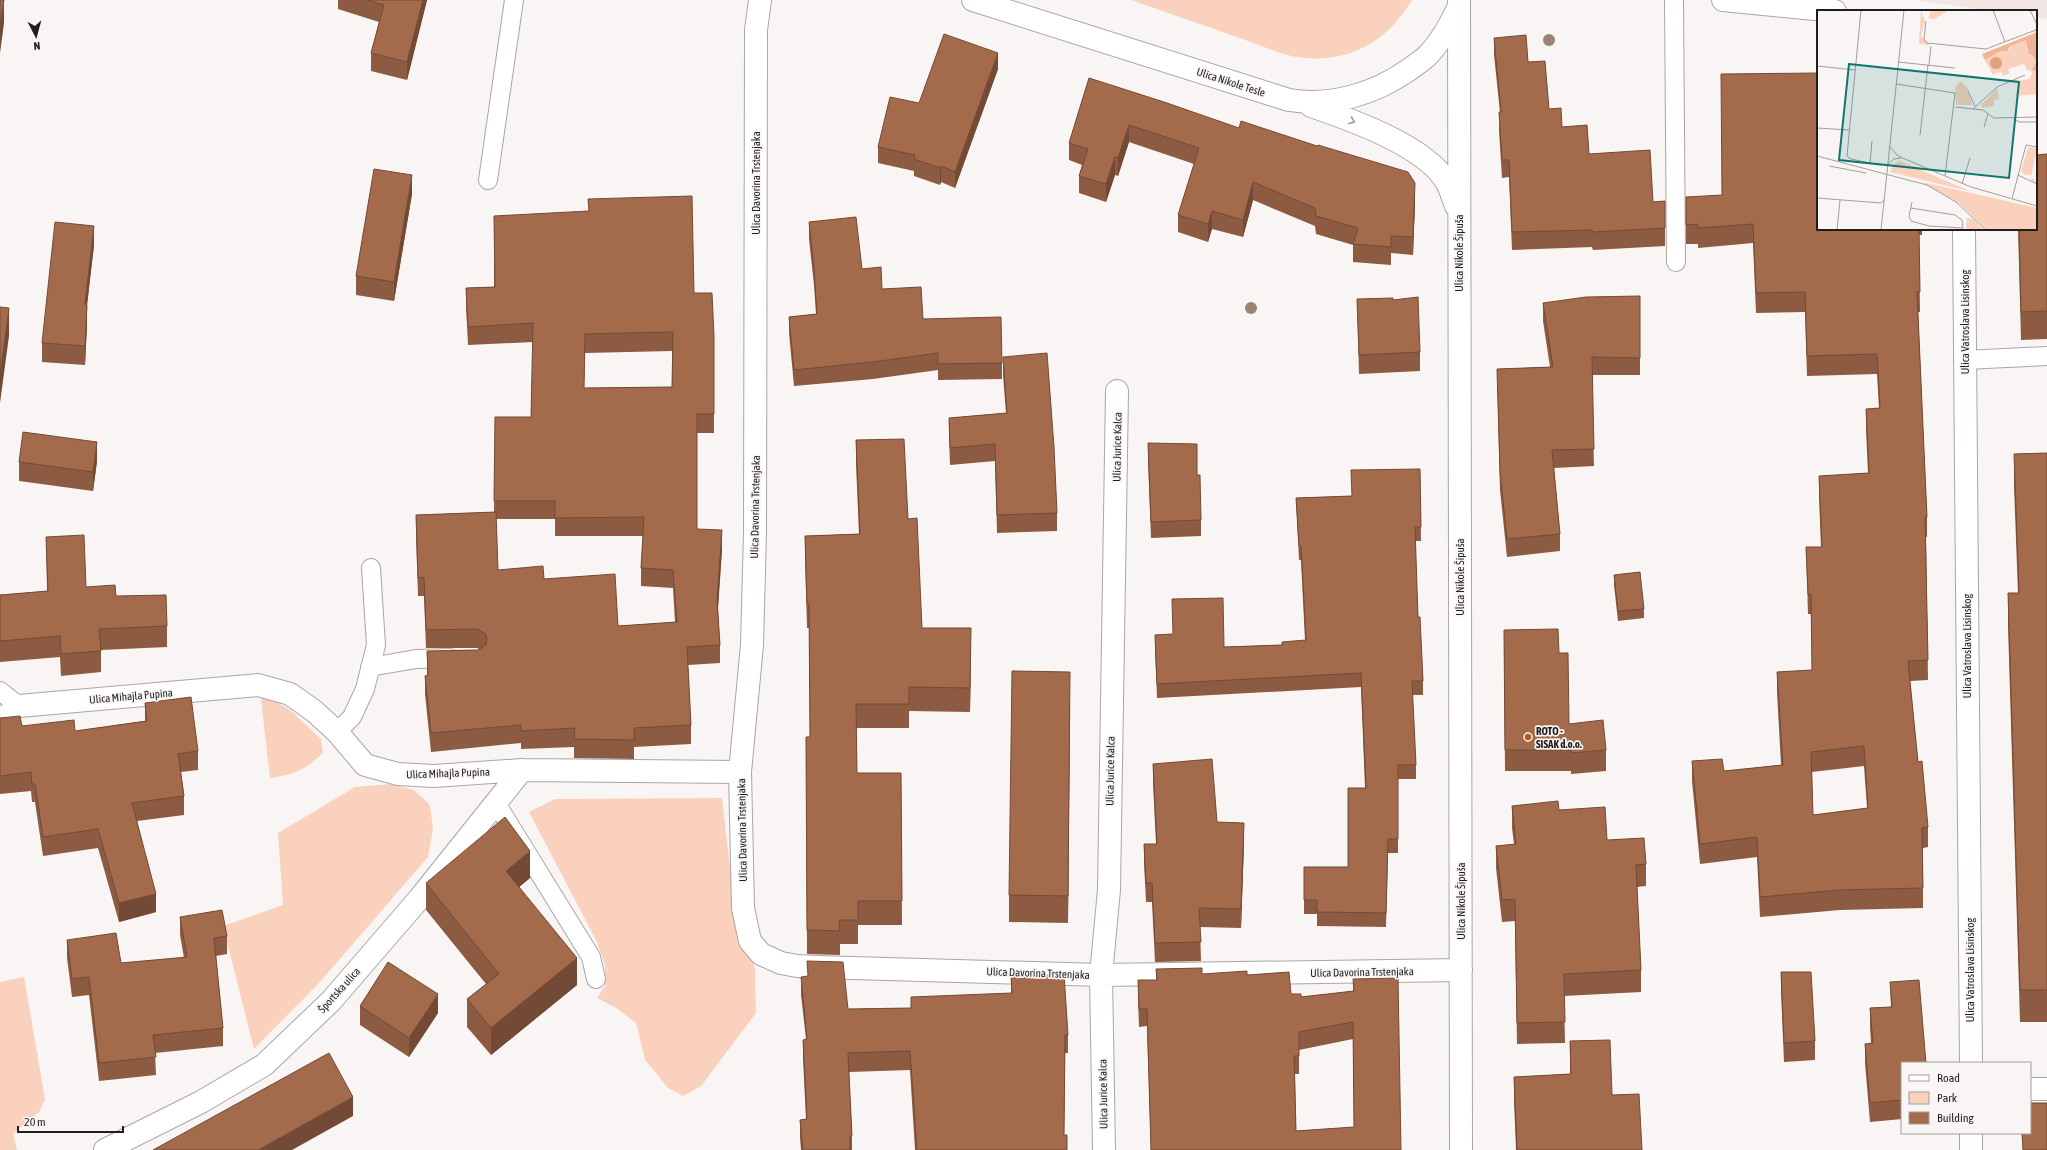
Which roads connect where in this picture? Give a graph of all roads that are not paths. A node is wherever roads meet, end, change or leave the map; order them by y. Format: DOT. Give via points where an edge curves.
graph roads {
  1 [pos="514,0"];
  2 [pos="760,0"];
  3 [pos="973,0"];
  4 [pos="1674,0"];
  5 [pos="1722,0"];
  6 [pos="1459,2"];
  7 [pos="1825,10"];
  8 [pos="1302,102"];
  9 [pos="488,180"];
  10 [pos="1459,215"];
  11 [pos="1964,230"];
  12 [pos="1676,262"];
  13 [pos="2047,356"];
  14 [pos="1965,360"];
  15 [pos="1117,391"];
  16 [pos="371,568"];
  17 [pos="470,658"];
  18 [pos="370,666"];
  19 [pos="0,691"];
  20 [pos="19,706"];
  21 [pos="0,718"];
  22 [pos="337,732"];
  23 [pos="522,770"];
  24 [pos="740,772"];
  25 [pos="496,803"];
  26 [pos="1461,970"];
  27 [pos="1101,975"];
  28 [pos="596,979"];
  29 [pos="1971,1062"];
  30 [pos="2031,1089"];
  31 [pos="2047,1089"];
  32 [pos="1971,1134"];
  33 [pos="105,1150"];
  34 [pos="1104,1150"];
  35 [pos="1461,1150"];
  36 [pos="1971,1150"];
  1 -- 9 [label="lane"];
  2 -- 24 [label="street, Ulica Davorina Trstenjaka" via="756,30 755,549 752,645"];
  3 -- 8 [label="street, Ulica Nikole Tesle"];
  4 -- 12 [label="lane"];
  5 -- 7 [label="street"];
  6 -- 8 [label="street, Ulica Nikole Tesle" via="1452,22 1426,57 1398,77 1373,90 1346,98 1324,103"];
  6 -- 10 [label="street, Ulica Nikole Šipuša"];
  8 -- 10 [label="street, one-way" via="1353,121 1397,141 1418,154 1447,182"];
  10 -- 26 [label="street, Ulica Nikole Šipuša"];
  11 -- 14 [label="street, Ulica Vatroslava Lisinskog"];
  13 -- 14 [label="lane"];
  14 -- 29 [label="street, Ulica Vatroslava Lisinskog"];
  15 -- 27 [label="street, Ulica Jurice Kalca" via="1109,890"];
  16 -- 18 [label="lane" via="376,645"];
  17 -- 18 [label="lane" via="416,659"];
  18 -- 22 [label="lane" via="365,690 352,717"];
  19 -- 20 [label="lane"];
  20 -- 21 [label="lane, Ulica Mihajla Pupina"];
  20 -- 22 [label="street, Ulica Mihajla Pupina" via="258,685 290,694"];
  22 -- 23 [label="street, Ulica Mihajla Pupina" via="365,764 398,774 434,776"];
  23 -- 24 [label="street, Ulica Mihajla Pupina"];
  23 -- 25 [label="street, Športska ulica"];
  24 -- 27 [label="street, Ulica Davorina Trstenjaka" via="743,908 750,941 761,954 781,963 798,966"];
  25 -- 28 [label="lane" via="591,957"];
  25 -- 33 [label="street, Športska ulica" via="419,899 331,1001 264,1065 201,1102"];
  26 -- 27 [label="street, Ulica Davorina Trstenjaka"];
  26 -- 35 [label="street, Ulica Nikole Šipuša"];
  27 -- 34 [label="street, Ulica Jurice Kalca"];
  30 -- 31 [label="street"];
  32 -- 36 [label="street"];
}
